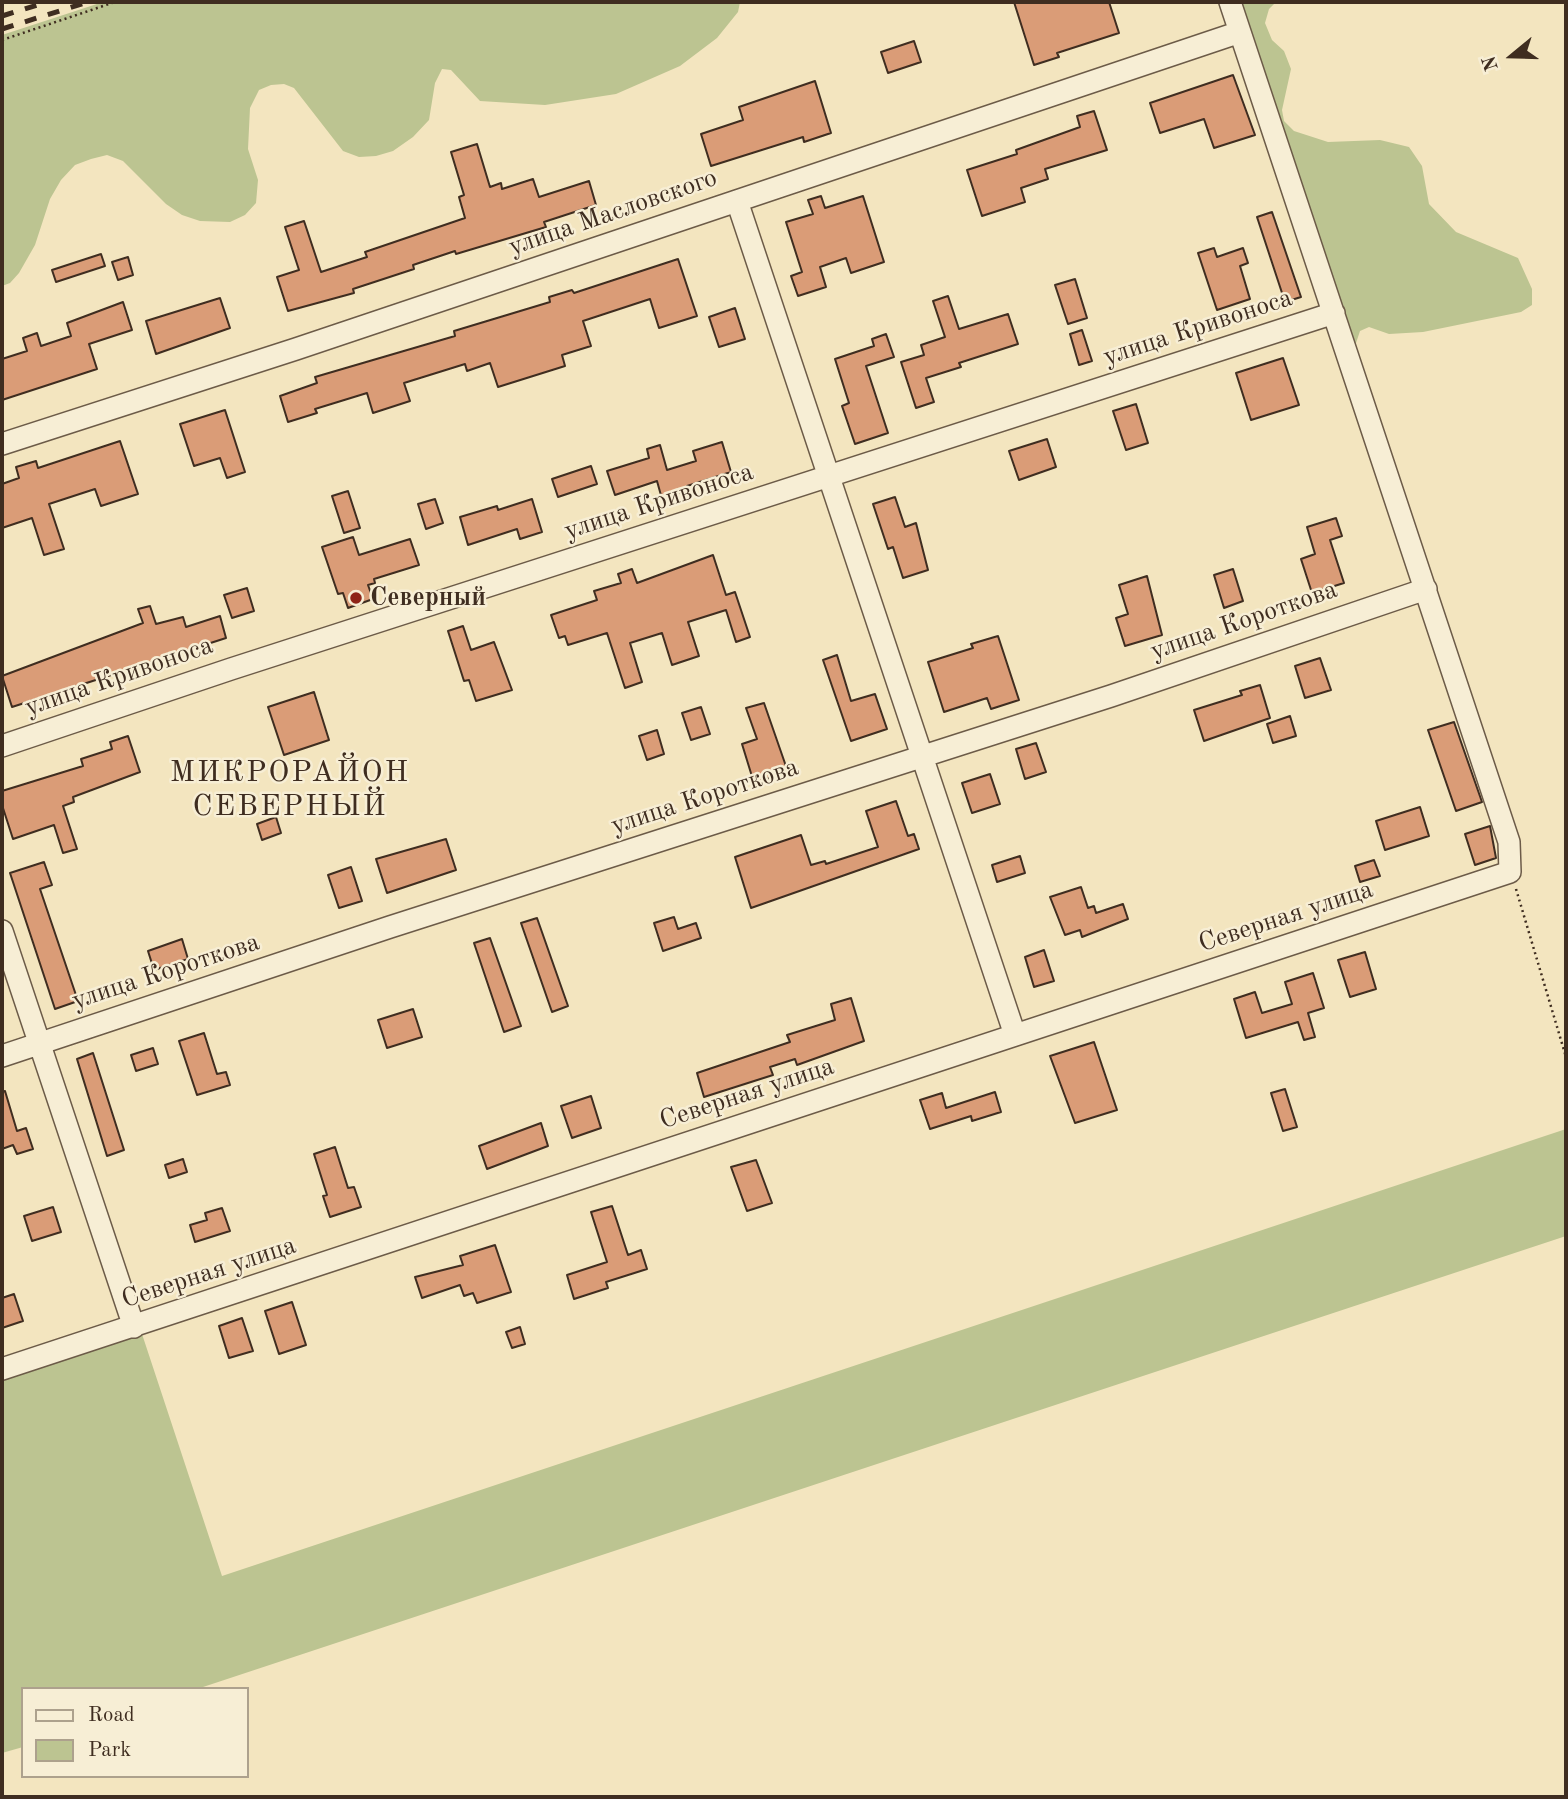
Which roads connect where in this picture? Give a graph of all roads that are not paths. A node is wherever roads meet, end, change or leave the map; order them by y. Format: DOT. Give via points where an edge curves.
graph roads {
  1 [pos="1230,2"];
  2 [pos="1240,32"];
  3 [pos="737,201"];
  4 [pos="1334,313"];
  5 [pos="2,444"];
  6 [pos="828,478"];
  7 [pos="1426,589"];
  8 [pos="2,746"];
  9 [pos="923,757"];
  10 [pos="2,931"];
  11 [pos="1016,1035"];
  12 [pos="39,1044"];
  13 [pos="2,1056"];
  14 [pos="134,1327"];
  15 [pos="2,1369"];
  1 -- 2 [label="street"];
  2 -- 3 [label="street, улица Масловского"];
  2 -- 4 [label="street"];
  3 -- 5 [label="street, улица Масловского"];
  3 -- 6 [label="street"];
  4 -- 6 [label="street, улица Кривоноса"];
  4 -- 7 [label="street"];
  6 -- 8 [label="street, улица Кривоноса"];
  6 -- 9 [label="street"];
  7 -- 9 [label="street, улица Короткова"];
  7 -- 11 [label="street, Северная улица" via="1509,842 1510,872"];
  9 -- 11 [label="street"];
  9 -- 12 [label="street, улица Короткова"];
  10 -- 12 [label="street"];
  11 -- 14 [label="street, Северная улица"];
  12 -- 13 [label="street, улица Короткова"];
  12 -- 14 [label="street"];
  14 -- 15 [label="street, Северная улица"];
}
